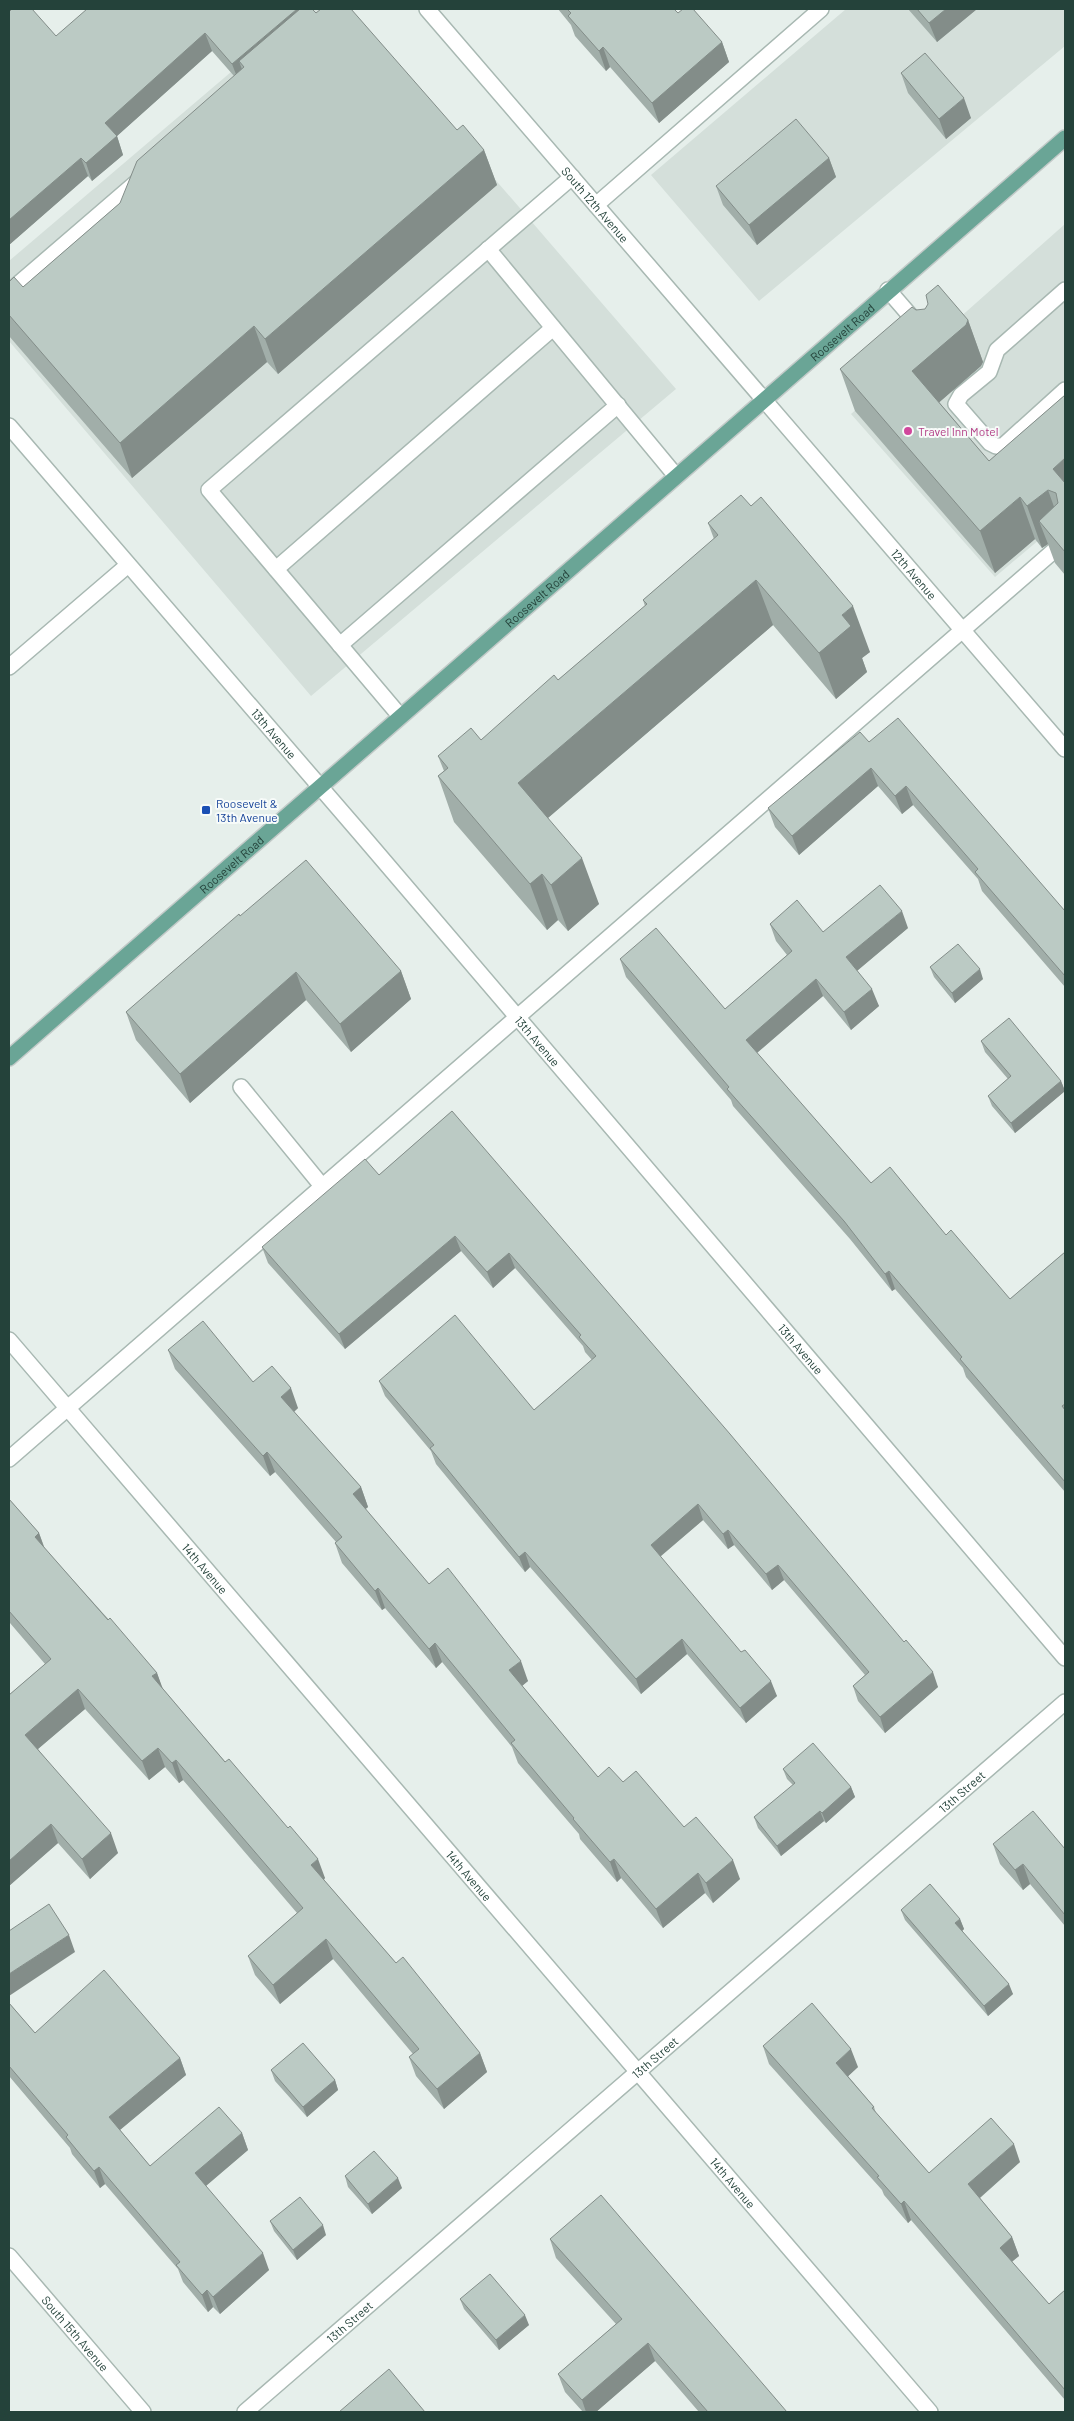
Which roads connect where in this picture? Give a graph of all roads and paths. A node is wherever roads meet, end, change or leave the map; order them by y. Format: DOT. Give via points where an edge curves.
graph roads {
  1 [pos="427,9"];
  2 [pos="821,9"];
  3 [pos="1065,138"];
  4 [pos="151,170"];
  5 [pos="572,177"];
  6 [pos="596,205"];
  7 [pos="488,249"];
  8 [pos="888,290"];
  9 [pos="1065,290"];
  10 [pos="9,292"];
  11 [pos="553,328"];
  12 [pos="930,338"];
  13 [pos="1065,390"];
  14 [pos="763,400"];
  15 [pos="618,405"];
  16 [pos="9,426"];
  17 [pos="676,476"];
  18 [pos="1065,541"];
  19 [pos="128,565"];
  20 [pos="276,569"];
  21 [pos="962,629"];
  22 [pos="340,645"];
  23 [pos="9,667"];
  24 [pos="400,716"];
  25 [pos="1065,749"];
  26 [pos="320,786"];
  27 [pos="517,1017"];
  28 [pos="9,1058"];
  29 [pos="241,1087"];
  30 [pos="322,1186"];
  31 [pos="9,1340"];
  32 [pos="68,1408"];
  33 [pos="9,1459"];
  34 [pos="1065,1658"];
  35 [pos="1065,1702"];
  36 [pos="638,2070"];
  37 [pos="9,2256"];
  38 [pos="143,2412"];
  39 [pos="245,2412"];
  40 [pos="930,2412"];
  1 -- 5 [label="street, South 12th Avenue"];
  2 -- 6 [label="street"];
  3 -- 8 [label="main road, Roosevelt Road"];
  4 -- 10 [label="street"];
  5 -- 6 [label="street, South 12th Avenue"];
  5 -- 7 [label="street"];
  6 -- 14 [label="street, South 12th Avenue"];
  7 -- 11 [label="street"];
  7 -- 20 [label="street" via="209,490"];
  8 -- 12 [label="street"];
  8 -- 14 [label="main road, Roosevelt Road"];
  9 -- 13 [label="street" via="997,350 988,372 969,383 956,404 990,443 1003,446"];
  11 -- 15 [label="street"];
  11 -- 20 [label="street"];
  14 -- 17 [label="main road, Roosevelt Road"];
  14 -- 21 [label="street, 12th Avenue"];
  15 -- 17 [label="street"];
  15 -- 22 [label="street"];
  16 -- 19 [label="street, 13th Avenue"];
  17 -- 24 [label="main road, Roosevelt Road"];
  18 -- 21 [label="street"];
  19 -- 23 [label="street"];
  19 -- 26 [label="street, 13th Avenue"];
  20 -- 22 [label="street"];
  21 -- 25 [label="street, 12th Avenue"];
  21 -- 27 [label="street"];
  22 -- 24 [label="street"];
  24 -- 26 [label="main road, Roosevelt Road"];
  26 -- 27 [label="street, 13th Avenue"];
  26 -- 28 [label="main road, Roosevelt Road"];
  27 -- 30 [label="street"];
  27 -- 34 [label="street, 13th Avenue"];
  29 -- 30 [label="street"];
  30 -- 32 [label="street"];
  31 -- 32 [label="street, 14th Avenue"];
  32 -- 33 [label="street"];
  32 -- 36 [label="street, 14th Avenue"];
  35 -- 36 [label="street, 13th Street"];
  36 -- 39 [label="street, 13th Street"];
  36 -- 40 [label="street, 14th Avenue"];
  37 -- 38 [label="street, South 15th Avenue"];
}
